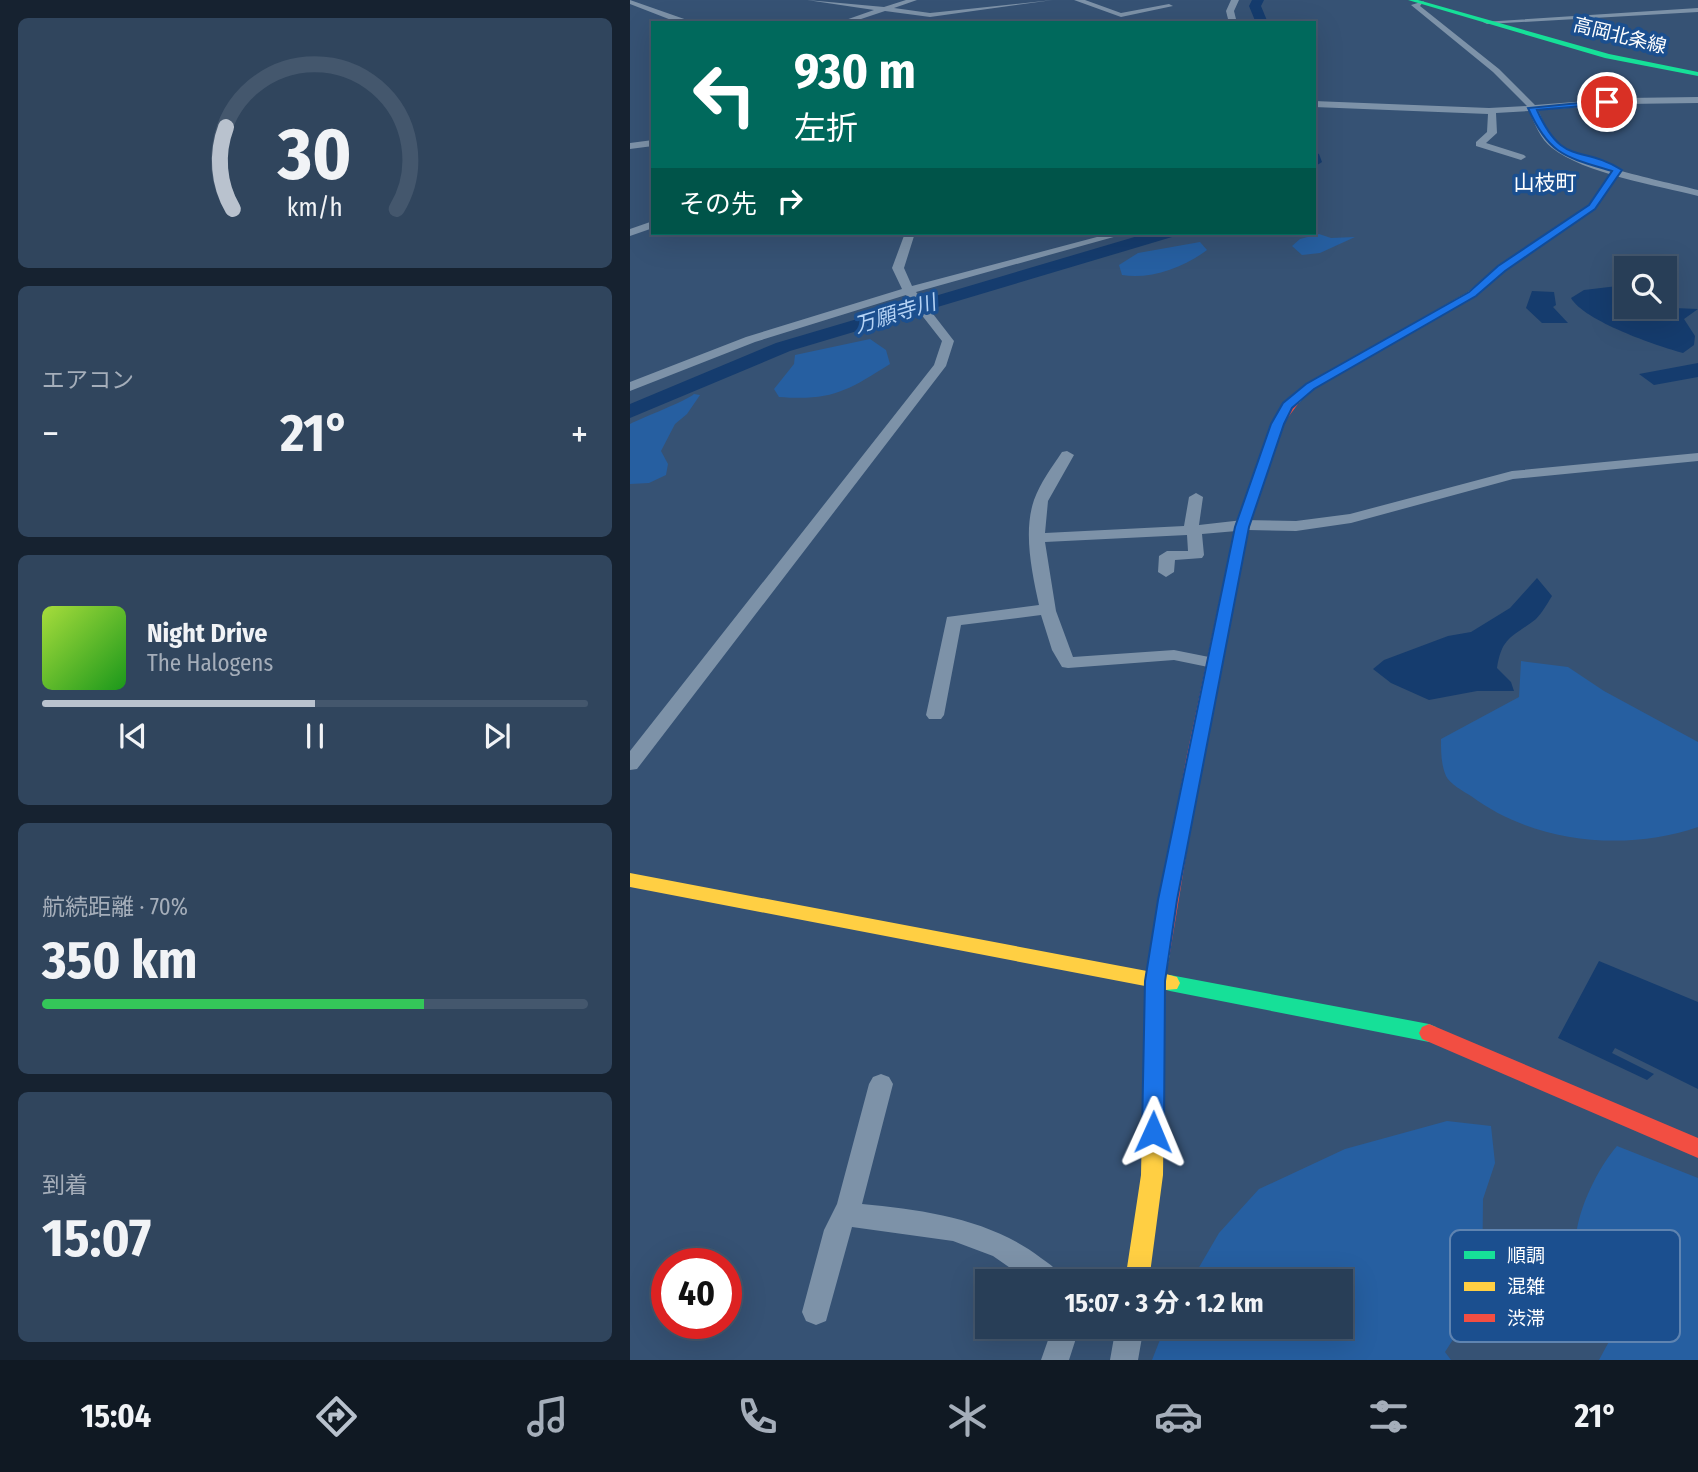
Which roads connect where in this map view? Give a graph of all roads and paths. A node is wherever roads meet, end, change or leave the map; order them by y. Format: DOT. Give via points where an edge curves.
graph roads {
  1 [pos="811,0"];
  2 [pos="913,0"];
  3 [pos="953,0"];
  4 [pos="1049,0"];
  5 [pos="1079,0"];
  6 [pos="1235,0"];
  7 [pos="1416,1"];
  8 [pos="630,2"];
  9 [pos="1169,6"];
  10 [pos="1696,8"];
  11 [pos="885,10"];
  12 [pos="951,13"];
  13 [pos="682,21"];
  14 [pos="851,21"];
  15 [pos="873,21"];
  16 [pos="949,21"];
  17 [pos="1232,21"];
  18 [pos="1487,22"];
  19 [pos="1698,74"];
  20 [pos="1698,100"];
  21 [pos="1316,104"];
  22 [pos="1532,108"];
  23 [pos="1492,110"];
  24 [pos="651,143"];
  25 [pos="630,146"];
  26 [pos="1521,157"];
  27 [pos="1618,170"];
  28 [pos="1698,193"];
  29 [pos="651,225"];
  30 [pos="630,233"];
  31 [pos="909,235"];
  32 [pos="1116,235"];
  33 [pos="909,291"];
  34 [pos="630,387"];
  35 [pos="1067,455"];
  36 [pos="1698,457"];
  37 [pos="1196,497"];
  38 [pos="1243,526"];
  39 [pos="1192,528"];
  40 [pos="1038,538"];
  41 [pos="1166,572"];
  42 [pos="1048,609"];
  43 [pos="1213,663"];
  44 [pos="935,715"];
  45 [pos="630,764"];
  46 [pos="630,880"];
  47 [pos="1155,981"];
  48 [pos="881,1084"];
  49 [pos="1698,1148"];
  50 [pos="844,1214"];
  51 [pos="1034,1269"];
  52 [pos="1139,1269"];
  53 [pos="816,1312"];
  54 [pos="1062,1339"];
  55 [pos="1128,1339"];
  56 [pos="1055,1360"];
  57 [pos="1124,1360"];
  1 -- 11 [label="street"];
  2 -- 11 [label="street"];
  3 -- 12 [label="street"];
  4 -- 12 [label="street"];
  5 -- 9 [label="street" via="1121,15"];
  6 -- 17 [label="street" via="1230,11"];
  7 -- 18 [label="street, 高岡北条線"];
  7 -- 22 [label="street" via="1415,5 1522,94"];
  8 -- 13 [label="street"];
  10 -- 18 [label="street"];
  11 -- 12 [label="street"];
  11 -- 14 [label="street"];
  12 -- 16 [label="street"];
  14 -- 15 [label="street"];
  18 -- 19 [label="street, 高岡北条線" via="1608,56"];
  20 -- 22 [label="street"];
  21 -- 23 [label="street"];
  22 -- 23 [label="street"];
  22 -- 27 [label="street" via="1555,147"];
  23 -- 26 [label="street" via="1492,133 1479,144"];
  24 -- 25 [label="street"];
  27 -- 28 [label="street"];
  27 -- 38 [label="street" via="1592,207 1501,268 1472,294 1310,387 1287,406"];
  29 -- 30 [label="street"];
  31 -- 33 [label="street" via="898,268"];
  32 -- 33 [label="street"];
  33 -- 34 [label="street" via="725,347"];
  33 -- 45 [label="street" via="948,341 930,383"];
  35 -- 40 [label="street" via="1039,505"];
  36 -- 38 [label="street" via="1512,475 1351,518 1296,526"];
  37 -- 39 [label="street"];
  38 -- 39 [label="street"];
  38 -- 43 [label="street"];
  39 -- 40 [label="street"];
  39 -- 41 [label="street" via="1196,555 1167,556"];
  40 -- 42 [label="street"];
  42 -- 43 [label="street" via="1068,663 1174,655"];
  42 -- 44 [label="street" via="953,621"];
  43 -- 47 [label="street"];
  46 -- 47 [label="street"];
  47 -- 49 [label="street" via="1439,1035"];
  47 -- 52 [label="street" via="1152,1175"];
  48 -- 50 [label="street"];
  50 -- 51 [label="street" via="915,1220 968,1231"];
  50 -- 53 [label="street"];
  54 -- 56 [label="street"];
  55 -- 57 [label="street"];
}
